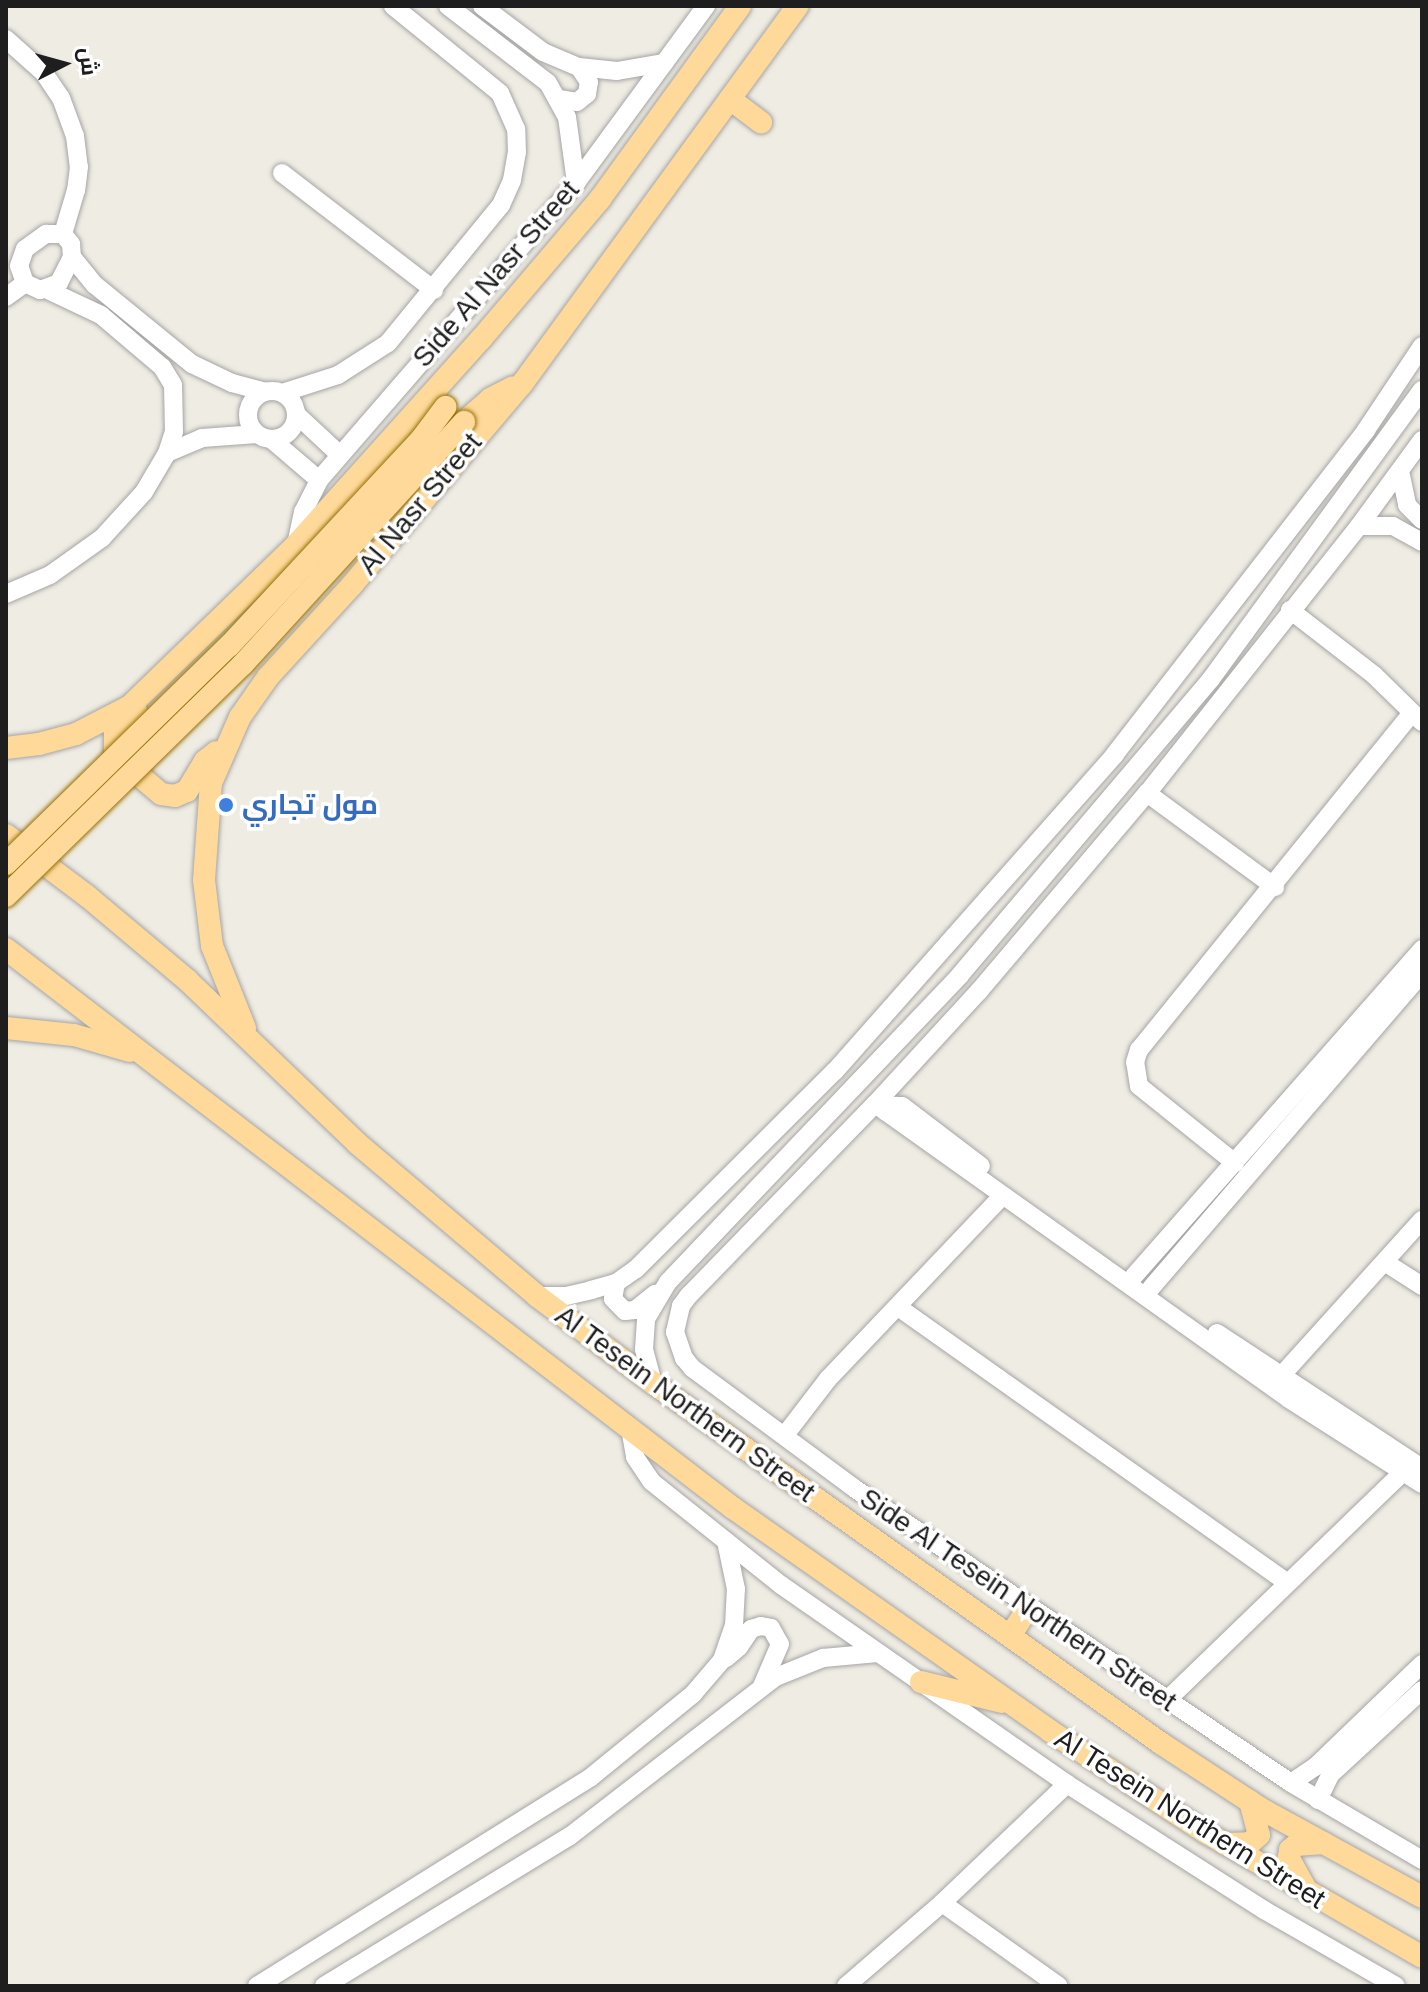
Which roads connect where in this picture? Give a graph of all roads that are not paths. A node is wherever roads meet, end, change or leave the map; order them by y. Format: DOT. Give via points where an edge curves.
graph roads {
  1 [pos="393,6"];
  2 [pos="448,6"];
  3 [pos="482,6"];
  4 [pos="706,6"];
  5 [pos="740,6"];
  6 [pos="798,6"];
  7 [pos="6,39"];
  8 [pos="664,63"];
  9 [pos="579,67"];
  10 [pos="559,99"];
  11 [pos="730,99"];
  12 [pos="761,122"];
  13 [pos="282,173"];
  14 [pos="576,183"];
  15 [pos="63,234"];
  16 [pos="72,257"];
  17 [pos="25,283"];
  18 [pos="48,290"];
  19 [pos="434,290"];
  20 [pos="6,297"];
  21 [pos="481,339"];
  22 [pos="1422,346"];
  23 [pos="192,364"];
  24 [pos="522,384"];
  25 [pos="173,385"];
  26 [pos="1422,390"];
  27 [pos="273,393"];
  28 [pos="296,414"];
  29 [pos="264,437"];
  30 [pos="1422,440"];
  31 [pos="167,453"];
  32 [pos="340,455"];
  33 [pos="1400,471"];
  34 [pos="319,480"];
  35 [pos="1422,520"];
  36 [pos="1359,526"];
  37 [pos="1422,542"];
  38 [pos="296,545"];
  39 [pos="6,594"];
  40 [pos="1290,610"];
  41 [pos="1215,627"];
  42 [pos="1237,643"];
  43 [pos="1189,660"];
  44 [pos="1211,679"];
  45 [pos="161,680"];
  46 [pos="1417,718"];
  47 [pos="6,748"];
  48 [pos="225,748"];
  49 [pos="1147,793"];
  50 [pos="6,835"];
  51 [pos="6,864"];
  52 [pos="1275,887"];
  53 [pos="6,896"];
  54 [pos="6,949"];
  55 [pos="1422,949"];
  56 [pos="1422,973"];
  57 [pos="960,975"];
  58 [pos="979,991"];
  59 [pos="1414,997"];
  60 [pos="6,1028"];
  61 [pos="254,1047"];
  62 [pos="148,1057"];
  63 [pos="881,1108"];
  64 [pos="1235,1163"];
  65 [pos="1002,1196"];
  66 [pos="1422,1220"];
  67 [pos="1386,1263"];
  68 [pos="1134,1276"];
  69 [pos="668,1282"];
  70 [pos="616,1283"];
  71 [pos="1422,1286"];
  72 [pos="1151,1288"];
  73 [pos="537,1296"];
  74 [pos="898,1307"];
  75 [pos="1212,1337"];
  76 [pos="1280,1377"];
  77 [pos="653,1383"];
  78 [pos="630,1428"];
  79 [pos="785,1435"];
  80 [pos="1422,1468"];
  81 [pos="1403,1472"];
  82 [pos="1422,1484"];
  83 [pos="726,1541"];
  84 [pos="1286,1582"];
  85 [pos="1028,1608"];
  86 [pos="1010,1636"];
  87 [pos="878,1653"];
  88 [pos="722,1660"];
  89 [pos="1422,1664"];
  90 [pos="921,1682"];
  91 [pos="762,1686"];
  92 [pos="1422,1690"];
  93 [pos="1166,1701"];
  94 [pos="1014,1705"];
  95 [pos="1291,1783"];
  96 [pos="1067,1784"];
  97 [pos="1318,1800"];
  98 [pos="1250,1801"];
  99 [pos="1325,1843"];
  100 [pos="1225,1844"];
  101 [pos="1422,1860"];
  102 [pos="1308,1893"];
  103 [pos="1422,1897"];
  104 [pos="942,1903"];
  105 [pos="1422,1957"];
  106 [pos="257,1986"];
  107 [pos="324,1986"];
  108 [pos="846,1986"];
  109 [pos="1059,1986"];
  110 [pos="1396,1986"];
  1 -- 19 [label="street" via="491,82 508,105 516,129 516,164 507,193"];
  2 -- 10 [label="street" via="534,70"];
  3 -- 9 [label="street" via="543,52"];
  4 -- 8 [label="street, Side Al Nasr Street"];
  5 -- 21 [label="main road" via="600,199"];
  6 -- 11 [label="main road, Al Nasr Street"];
  7 -- 15 [label="street" via="48,78 75,136 79,167"];
  8 -- 9 [label="street" via="617,71"];
  8 -- 14 [label="street, Side Al Nasr Street"];
  9 -- 10 [label="street" via="589,82 587,94 577,102"];
  10 -- 14 [label="street" via="573,135"];
  11 -- 12 [label="main road"];
  11 -- 24 [label="main road, Al Nasr Street"];
  13 -- 19 [label="street"];
  14 -- 32 [label="street, Side Al Nasr Street"];
  15 -- 16 [label="street"];
  15 -- 17 [label="street" via="37,237 25,249 19,266"];
  16 -- 18 [label="street" via="65,275"];
  16 -- 23 [label="street" via="95,285"];
  17 -- 18 [label="street"];
  17 -- 20 [label="street"];
  18 -- 25 [label="street" via="101,315 153,357"];
  19 -- 27 [label="street" via="402,330 372,355 338,375"];
  21 -- 38 [label="main road"];
  21 -- 51 [label="main road, bridge" via="422,438 229,646"];
  22 -- 41 [label="street" via="1366,430"];
  23 -- 25 [label="street"];
  23 -- 27 [label="street" via="232,383"];
  24 -- 48 [label="main road, Al Nasr Street" via="268,677"];
  24 -- 53 [label="main road, bridge" via="490,399 464,422 243,664"];
  25 -- 31 [label="street" via="175,416"];
  26 -- 42 [label="street"];
  27 -- 28 [label="street" via="294,406"];
  27 -- 29 [label="street" via="256,398 248,416"];
  28 -- 29 [label="street" via="289,432"];
  28 -- 32 [label="street"];
  29 -- 31 [label="street" via="202,438"];
  29 -- 34 [label="street"];
  30 -- 33 [label="street"];
  31 -- 39 [label="street" via="144,492 102,538 50,575"];
  32 -- 34 [label="street, Side Al Nasr Street"];
  33 -- 35 [label="street" via="1407,505"];
  33 -- 36 [label="street"];
  34 -- 38 [label="street, Side Al Nasr Street" via="303,512"];
  36 -- 37 [label="street" via="1393,526"];
  36 -- 40 [label="street"];
  38 -- 45 [label="main road"];
  40 -- 46 [label="street" via="1374,675"];
  40 -- 49 [label="street"];
  41 -- 42 [label="street" via="1225,642"];
  41 -- 43 [label="street"];
  42 -- 44 [label="street"];
  43 -- 44 [label="street" via="1207,666"];
  43 -- 70 [label="street" via="1008,879 835,1071"];
  44 -- 57 [label="street"];
  45 -- 47 [label="main road" via="94,726 48,742"];
  45 -- 48 [label="main road" via="154,695 115,732 113,745 121,760 155,791 175,796 191,787 208,758"];
  46 -- 52 [label="street"];
  48 -- 61 [label="main road, Al Nasr Street" via="208,801 204,898 219,970"];
  49 -- 52 [label="street"];
  49 -- 58 [label="street"];
  50 -- 61 [label="main road, Al Tesein Northern Street" via="187,980"];
  52 -- 64 [label="street" via="1139,1050 1135,1062 1139,1086"];
  54 -- 62 [label="main road, Al Tesein Northern Street"];
  55 -- 64 [label="street"];
  56 -- 59 [label="street"];
  57 -- 58 [label="street"];
  57 -- 69 [label="street"];
  58 -- 63 [label="street"];
  59 -- 72 [label="street"];
  60 -- 62 [label="main road" via="74,1035"];
  61 -- 73 [label="main road, Al Tesein Northern Street" via="358,1144"];
  62 -- 78 [label="main road, Al Tesein Northern Street"];
  63 -- 65 [label="street"];
  63 -- 68 [label="street" via="902,1106"];
  63 -- 79 [label="street, Side Al Tesein Northern Street" via="681,1306 675,1332 692,1368"];
  64 -- 68 [label="street"];
  65 -- 74 [label="street"];
  65 -- 75 [label="street"];
  66 -- 67 [label="street"];
  67 -- 71 [label="street"];
  67 -- 76 [label="street"];
  68 -- 72 [label="street"];
  69 -- 70 [label="street" via="630,1311 616,1304"];
  69 -- 77 [label="street" via="646,1319 644,1349"];
  70 -- 73 [label="street" via="566,1296"];
  72 -- 75 [label="street"];
  73 -- 77 [label="main road, Al Tesein Northern Street"];
  74 -- 79 [label="street" via="828,1379"];
  74 -- 84 [label="street"];
  75 -- 76 [label="street"];
  75 -- 81 [label="street"];
  76 -- 80 [label="street"];
  77 -- 86 [label="main road, Al Tesein Northern Street"];
  78 -- 83 [label="street" via="643,1470"];
  78 -- 94 [label="main road, Al Tesein Northern Street" via="733,1508"];
  79 -- 85 [label="street, Side Al Tesein Northern Street"];
  81 -- 82 [label="street"];
  81 -- 84 [label="street"];
  83 -- 87 [label="street"];
  83 -- 88 [label="street" via="736,1608"];
  84 -- 93 [label="street"];
  85 -- 86 [label="main road"];
  85 -- 93 [label="street, Side Al Tesein Northern Street"];
  86 -- 98 [label="main road, Al Tesein Northern Street"];
  87 -- 90 [label="street"];
  87 -- 91 [label="street" via="823,1658"];
  88 -- 91 [label="street" via="751,1629 771,1628 780,1644"];
  88 -- 106 [label="street" via="693,1694 591,1777"];
  89 -- 95 [label="street" via="1315,1767"];
  90 -- 94 [label="main road"];
  90 -- 96 [label="street"];
  91 -- 107 [label="street" via="570,1836"];
  92 -- 97 [label="street" via="1330,1775"];
  93 -- 95 [label="street, Side Al Tesein Northern Street"];
  94 -- 100 [label="main road, Al Tesein Northern Street"];
  95 -- 97 [label="street, Side Al Tesein Northern Street"];
  96 -- 104 [label="street"];
  96 -- 110 [label="street" via="1264,1910"];
  97 -- 101 [label="street, Side Al Tesein Northern Street"];
  98 -- 99 [label="main road, Al Tesein Northern Street"];
  98 -- 100 [label="main road" via="1259,1835 1250,1843"];
  99 -- 102 [label="main road" via="1296,1845 1288,1854"];
  99 -- 103 [label="main road, Al Tesein Northern Street"];
  100 -- 102 [label="main road, Al Tesein Northern Street"];
  102 -- 105 [label="main road, Al Tesein Northern Street"];
  104 -- 108 [label="street"];
  104 -- 109 [label="street"];
}
